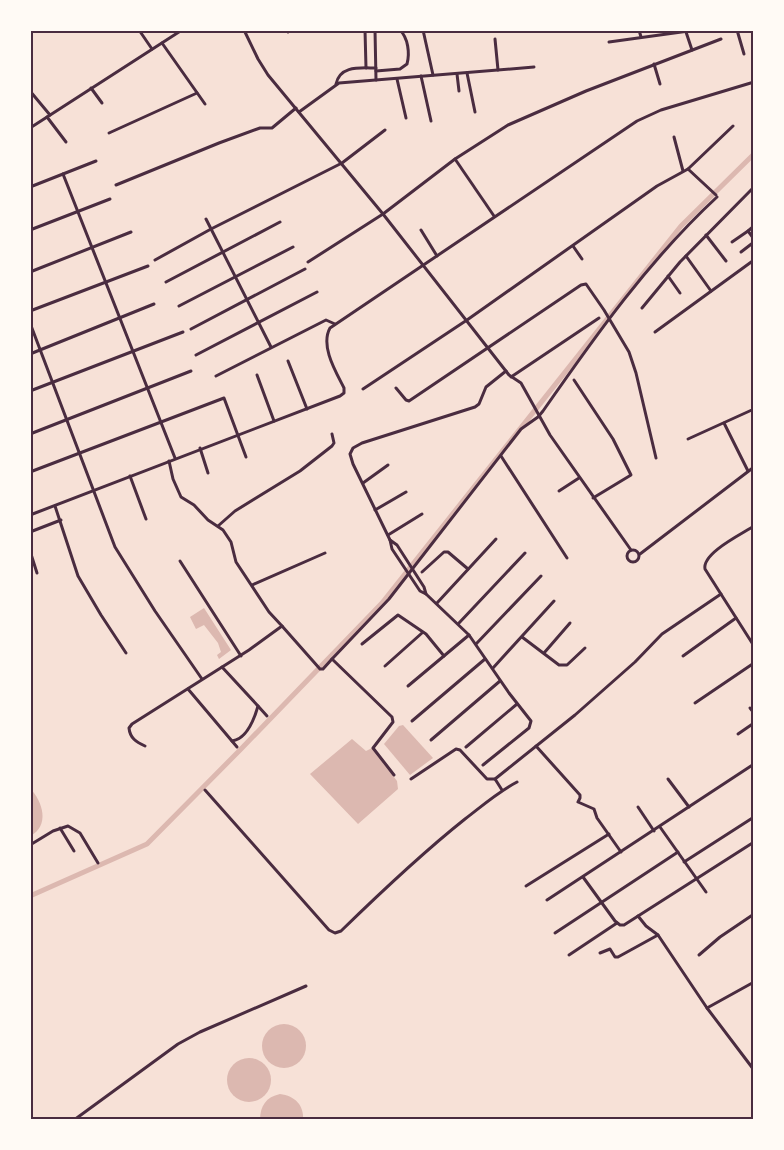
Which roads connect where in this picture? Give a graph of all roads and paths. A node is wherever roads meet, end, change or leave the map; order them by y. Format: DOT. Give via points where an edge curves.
graph roads {
  1 [pos="139,30"];
  2 [pos="182,30"];
  3 [pos="244,30"];
  4 [pos="365,30"];
  5 [pos="375,30"];
  6 [pos="400,30"];
  7 [pos="423,30"];
  8 [pos="639,30"];
  9 [pos="696,30"];
  10 [pos="737,30"];
  11 [pos="686,31"];
  12 [pos="641,37"];
  13 [pos="495,39"];
  14 [pos="721,39"];
  15 [pos="609,42"];
  16 [pos="162,43"];
  17 [pos="152,50"];
  18 [pos="692,50"];
  19 [pos="744,54"];
  20 [pos="654,64"];
  21 [pos="366,68"];
  22 [pos="534,68"];
  23 [pos="376,69"];
  24 [pos="498,70"];
  25 [pos="467,73"];
  26 [pos="457,74"];
  27 [pos="433,75"];
  28 [pos="421,76"];
  29 [pos="396,78"];
  30 [pos="376,80"];
  31 [pos="754,82"];
  32 [pos="336,84"];
  33 [pos="660,84"];
  34 [pos="91,88"];
  35 [pos="30,91"];
  36 [pos="459,91"];
  37 [pos="197,93"];
  38 [pos="102,103"];
  39 [pos="205,104"];
  40 [pos="298,110"];
  41 [pos="475,112"];
  42 [pos="48,116"];
  43 [pos="406,118"];
  44 [pos="431,121"];
  45 [pos="733,126"];
  46 [pos="30,128"];
  47 [pos="385,130"];
  48 [pos="109,133"];
  49 [pos="674,138"];
  50 [pos="66,142"];
  51 [pos="455,159"];
  52 [pos="96,161"];
  53 [pos="342,164"];
  54 [pos="688,168"];
  55 [pos="683,172"];
  56 [pos="63,174"];
  57 [pos="116,185"];
  58 [pos="754,187"];
  59 [pos="30,188"];
  60 [pos="110,199"];
  61 [pos="78,211"];
  62 [pos="383,214"];
  63 [pos="494,216"];
  64 [pos="206,219"];
  65 [pos="280,222"];
  66 [pos="754,226"];
  67 [pos="211,229"];
  68 [pos="30,230"];
  69 [pos="421,230"];
  70 [pos="748,231"];
  71 [pos="131,232"];
  72 [pos="706,235"];
  73 [pos="754,241"];
  74 [pos="732,242"];
  75 [pos="573,246"];
  76 [pos="293,247"];
  77 [pos="93,248"];
  78 [pos="223,252"];
  79 [pos="741,252"];
  80 [pos="437,256"];
  81 [pos="686,256"];
  82 [pos="582,259"];
  83 [pos="155,260"];
  84 [pos="754,260"];
  85 [pos="726,261"];
  86 [pos="308,262"];
  87 [pos="424,265"];
  88 [pos="148,266"];
  89 [pos="305,269"];
  90 [pos="30,272"];
  91 [pos="668,276"];
  92 [pos="235,277"];
  93 [pos="106,282"];
  94 [pos="166,282"];
  95 [pos="711,291"];
  96 [pos="317,292"];
  97 [pos="680,293"];
  98 [pos="247,300"];
  99 [pos="154,304"];
  100 [pos="179,306"];
  101 [pos="642,309"];
  102 [pos="30,310"];
  103 [pos="119,318"];
  104 [pos="599,318"];
  105 [pos="609,318"];
  106 [pos="467,320"];
  107 [pos="30,323"];
  108 [pos="259,323"];
  109 [pos="335,324"];
  110 [pos="191,329"];
  111 [pos="183,332"];
  112 [pos="655,332"];
  113 [pos="272,347"];
  114 [pos="489,349"];
  115 [pos="40,350"];
  116 [pos="134,352"];
  117 [pos="30,354"];
  118 [pos="196,355"];
  119 [pos="288,361"];
  120 [pos="191,371"];
  121 [pos="506,371"];
  122 [pos="257,375"];
  123 [pos="216,376"];
  124 [pos="511,377"];
  125 [pos="574,380"];
  126 [pos="53,382"];
  127 [pos="148,388"];
  128 [pos="396,388"];
  129 [pos="363,389"];
  130 [pos="30,391"];
  131 [pos="307,409"];
  132 [pos="754,409"];
  133 [pos="538,416"];
  134 [pos="66,420"];
  135 [pos="274,421"];
  136 [pos="162,422"];
  137 [pos="724,423"];
  138 [pos="30,434"];
  139 [pos="238,434"];
  140 [pos="332,434"];
  141 [pos="688,440"];
  142 [pos="200,448"];
  143 [pos="79,454"];
  144 [pos="501,456"];
  145 [pos="246,457"];
  146 [pos="175,458"];
  147 [pos="656,458"];
  148 [pos="169,461"];
  149 [pos="388,465"];
  150 [pos="754,467"];
  151 [pos="748,471"];
  152 [pos="30,472"];
  153 [pos="208,473"];
  154 [pos="130,476"];
  155 [pos="579,478"];
  156 [pos="362,483"];
  157 [pos="94,490"];
  158 [pos="559,491"];
  159 [pos="406,492"];
  160 [pos="593,498"];
  161 [pos="55,506"];
  162 [pos="375,510"];
  163 [pos="422,514"];
  164 [pos="30,515"];
  165 [pos="146,519"];
  166 [pos="61,520"];
  167 [pos="218,526"];
  168 [pos="754,526"];
  169 [pos="30,532"];
  170 [pos="388,535"];
  171 [pos="496,539"];
  172 [pos="390,540"];
  173 [pos="631,550"];
  174 [pos="30,551"];
  175 [pos="525,552"];
  176 [pos="325,553"];
  177 [pos="640,554"];
  178 [pos="567,558"];
  179 [pos="180,561"];
  180 [pos="468,569"];
  181 [pos="422,572"];
  182 [pos="37,573"];
  183 [pos="541,576"];
  184 [pos="252,585"];
  185 [pos="426,594"];
  186 [pos="721,594"];
  187 [pos="554,601"];
  188 [pos="437,603"];
  189 [pos="736,618"];
  190 [pos="570,623"];
  191 [pos="458,624"];
  192 [pos="282,627"];
  193 [pos="422,633"];
  194 [pos="469,635"];
  195 [pos="522,637"];
  196 [pos="362,644"];
  197 [pos="476,645"];
  198 [pos="754,646"];
  199 [pos="585,648"];
  200 [pos="126,653"];
  201 [pos="544,653"];
  202 [pos="241,656"];
  203 [pos="444,656"];
  204 [pos="683,656"];
  205 [pos="332,659"];
  206 [pos="485,659"];
  207 [pos="754,663"];
  208 [pos="385,666"];
  209 [pos="222,667"];
  210 [pos="492,669"];
  211 [pos="202,679"];
  212 [pos="500,681"];
  213 [pos="408,686"];
  214 [pos="188,688"];
  215 [pos="695,703"];
  216 [pos="518,704"];
  217 [pos="258,706"];
  218 [pos="750,708"];
  219 [pos="754,713"];
  220 [pos="267,716"];
  221 [pos="412,721"];
  222 [pos="754,723"];
  223 [pos="738,734"];
  224 [pos="431,740"];
  225 [pos="232,741"];
  226 [pos="145,746"];
  227 [pos="536,746"];
  228 [pos="237,747"];
  229 [pos="466,747"];
  230 [pos="483,765"];
  231 [pos="754,765"];
  232 [pos="394,775"];
  233 [pos="411,779"];
  234 [pos="495,779"];
  235 [pos="668,779"];
  236 [pos="517,782"];
  237 [pos="206,790"];
  238 [pos="502,790"];
  239 [pos="638,807"];
  240 [pos="689,807"];
  241 [pos="754,817"];
  242 [pos="660,827"];
  243 [pos="60,828"];
  244 [pos="654,831"];
  245 [pos="609,834"];
  246 [pos="754,842"];
  247 [pos="30,845"];
  248 [pos="74,851"];
  249 [pos="621,852"];
  250 [pos="678,852"];
  251 [pos="684,862"];
  252 [pos="98,863"];
  253 [pos="583,877"];
  254 [pos="696,879"];
  255 [pos="526,886"];
  256 [pos="706,892"];
  257 [pos="547,900"];
  258 [pos="601,902"];
  259 [pos="754,914"];
  260 [pos="638,916"];
  261 [pos="617,923"];
  262 [pos="555,933"];
  263 [pos="658,935"];
  264 [pos="600,953"];
  265 [pos="569,955"];
  266 [pos="699,955"];
  267 [pos="754,982"];
  268 [pos="306,986"];
  269 [pos="707,1008"];
  270 [pos="754,1070"];
  271 [pos="74,1120"];
  1 -- 17 [label="street"];
  2 -- 16 [label="street"];
  3 -- 40 [label="street" via="263,67"];
  4 -- 21 [label="street"];
  5 -- 23 [label="street"];
  6 -- 23 [label="street" via="407,44 407,64 400,69"];
  7 -- 27 [label="street"];
  8 -- 12 [label="street"];
  9 -- 11 [label="street"];
  10 -- 19 [label="street"];
  11 -- 12 [label="street"];
  11 -- 18 [label="street"];
  12 -- 15 [label="street"];
  13 -- 24 [label="street"];
  14 -- 18 [label="street"];
  16 -- 17 [label="street"];
  16 -- 37 [label="street"];
  17 -- 34 [label="street"];
  18 -- 20 [label="street"];
  20 -- 33 [label="street"];
  20 -- 51 [label="street" via="508,125"];
  21 -- 23 [label="street"];
  21 -- 32 [label="street" via="340,73"];
  22 -- 24 [label="street"];
  23 -- 30 [label="street"];
  24 -- 25 [label="street"];
  25 -- 26 [label="street"];
  25 -- 41 [label="street"];
  26 -- 27 [label="street"];
  26 -- 36 [label="street"];
  27 -- 28 [label="street"];
  28 -- 29 [label="street"];
  28 -- 44 [label="street"];
  29 -- 30 [label="street"];
  29 -- 43 [label="street"];
  30 -- 32 [label="street"];
  31 -- 63 [label="street" via="648,115"];
  32 -- 40 [label="street"];
  34 -- 38 [label="street"];
  34 -- 42 [label="street"];
  35 -- 42 [label="street"];
  37 -- 39 [label="street"];
  37 -- 48 [label="street"];
  40 -- 53 [label="street"];
  40 -- 57 [label="street" via="276,126 219,143"];
  42 -- 46 [label="street"];
  42 -- 50 [label="street"];
  45 -- 54 [label="street"];
  47 -- 53 [label="street"];
  49 -- 55 [label="street"];
  51 -- 62 [label="street"];
  51 -- 63 [label="street"];
  52 -- 56 [label="street"];
  53 -- 62 [label="street"];
  53 -- 67 [label="street"];
  54 -- 55 [label="street"];
  54 -- 105 [label="street" via="716,196 666,247"];
  55 -- 75 [label="street"];
  56 -- 59 [label="street"];
  56 -- 61 [label="street"];
  58 -- 72 [label="street"];
  60 -- 61 [label="street"];
  61 -- 68 [label="street"];
  61 -- 77 [label="street"];
  62 -- 86 [label="street"];
  62 -- 87 [label="street"];
  63 -- 80 [label="street"];
  64 -- 67 [label="street"];
  65 -- 78 [label="street"];
  66 -- 70 [label="street"];
  67 -- 78 [label="street"];
  67 -- 83 [label="street"];
  69 -- 80 [label="street"];
  70 -- 73 [label="street"];
  70 -- 74 [label="street"];
  71 -- 77 [label="street"];
  72 -- 81 [label="street"];
  72 -- 85 [label="street"];
  73 -- 79 [label="street"];
  75 -- 82 [label="street"];
  75 -- 106 [label="street"];
  76 -- 92 [label="street"];
  77 -- 90 [label="street"];
  77 -- 93 [label="street"];
  78 -- 92 [label="street"];
  78 -- 94 [label="street"];
  80 -- 87 [label="street"];
  81 -- 91 [label="street"];
  81 -- 95 [label="street"];
  84 -- 95 [label="street"];
  87 -- 106 [label="street"];
  87 -- 109 [label="street"];
  88 -- 93 [label="street"];
  89 -- 98 [label="street"];
  91 -- 97 [label="street"];
  91 -- 101 [label="street"];
  92 -- 98 [label="street"];
  92 -- 100 [label="street"];
  93 -- 102 [label="street"];
  93 -- 103 [label="street"];
  95 -- 112 [label="street"];
  96 -- 108 [label="street"];
  98 -- 108 [label="street"];
  98 -- 110 [label="street"];
  99 -- 103 [label="street"];
  103 -- 115 [label="street"];
  103 -- 116 [label="street"];
  104 -- 124 [label="street"];
  105 -- 114 [label="street" via="584,284"];
  105 -- 133 [label="street"];
  105 -- 147 [label="street" via="636,373"];
  106 -- 114 [label="street"];
  106 -- 129 [label="street"];
  107 -- 115 [label="street"];
  108 -- 113 [label="street"];
  108 -- 118 [label="street"];
  109 -- 113 [label="street" via="326,320"];
  109 -- 131 [label="street" via="328,331 327,343 344,393"];
  111 -- 116 [label="street"];
  113 -- 123 [label="street"];
  114 -- 121 [label="street"];
  114 -- 128 [label="street" via="409,400"];
  115 -- 117 [label="street"];
  115 -- 126 [label="street"];
  116 -- 126 [label="street"];
  116 -- 127 [label="street"];
  119 -- 131 [label="street"];
  120 -- 127 [label="street"];
  121 -- 124 [label="street"];
  121 -- 156 [label="street" via="486,387 475,407 353,448 350,454"];
  122 -- 135 [label="street"];
  124 -- 133 [label="street" via="521,383"];
  125 -- 160 [label="street" via="631,475"];
  126 -- 130 [label="street"];
  126 -- 134 [label="street"];
  127 -- 134 [label="street"];
  127 -- 136 [label="street"];
  131 -- 135 [label="street"];
  132 -- 137 [label="street"];
  133 -- 144 [label="street" via="521,429"];
  133 -- 155 [label="street"];
  134 -- 138 [label="street"];
  134 -- 143 [label="street"];
  135 -- 139 [label="street"];
  136 -- 139 [label="street" via="224,398"];
  136 -- 143 [label="street"];
  136 -- 146 [label="street"];
  137 -- 141 [label="street"];
  137 -- 151 [label="street"];
  139 -- 142 [label="street"];
  139 -- 145 [label="street"];
  140 -- 167 [label="street" via="332,446"];
  142 -- 146 [label="street"];
  142 -- 153 [label="street"];
  143 -- 152 [label="street"];
  143 -- 157 [label="street"];
  144 -- 178 [label="street"];
  144 -- 205 [label="street" via="384,605"];
  146 -- 148 [label="street"];
  148 -- 154 [label="street"];
  148 -- 167 [label="street" via="181,497"];
  149 -- 156 [label="street"];
  150 -- 151 [label="street"];
  151 -- 177 [label="street"];
  154 -- 157 [label="street"];
  154 -- 165 [label="street"];
  155 -- 158 [label="street"];
  155 -- 160 [label="street"];
  156 -- 162 [label="street"];
  157 -- 161 [label="street"];
  157 -- 211 [label="street" via="115,547"];
  159 -- 162 [label="street"];
  160 -- 173 [label="street"];
  161 -- 164 [label="street"];
  161 -- 166 [label="street"];
  162 -- 170 [label="street"];
  163 -- 170 [label="street"];
  166 -- 169 [label="street"];
  166 -- 200 [label="street" via="78,576"];
  167 -- 184 [label="street" via="231,542 233,556"];
  168 -- 186 [label="street" via="705,561 705,569"];
  170 -- 172 [label="street"];
  171 -- 180 [label="street"];
  172 -- 185 [label="street" via="397,544"];
  172 -- 185 [label="street" via="392,549"];
  173 -- 177 [label="street"];
  173 -- 177 [label="street" via="627,557 631,562 638,561"];
  174 -- 182 [label="street"];
  175 -- 191 [label="street"];
  176 -- 184 [label="street"];
  179 -- 202 [label="street"];
  180 -- 181 [label="street" via="444,552"];
  180 -- 188 [label="street"];
  183 -- 197 [label="street"];
  184 -- 192 [label="street"];
  185 -- 188 [label="street"];
  186 -- 189 [label="street"];
  186 -- 227 [label="street" via="662,634"];
  187 -- 195 [label="street"];
  188 -- 191 [label="street"];
  189 -- 198 [label="street"];
  189 -- 204 [label="street"];
  190 -- 201 [label="street"];
  191 -- 194 [label="street"];
  192 -- 202 [label="street"];
  192 -- 205 [label="street" via="322,670"];
  193 -- 196 [label="street" via="398,615"];
  193 -- 203 [label="street"];
  193 -- 208 [label="street"];
  194 -- 197 [label="street"];
  194 -- 203 [label="street"];
  195 -- 201 [label="street"];
  195 -- 210 [label="street"];
  197 -- 206 [label="street"];
  199 -- 201 [label="street" via="563,666"];
  202 -- 209 [label="street"];
  203 -- 213 [label="street"];
  205 -- 232 [label="street" via="393,719 373,748"];
  206 -- 210 [label="street"];
  206 -- 221 [label="street"];
  207 -- 215 [label="street"];
  209 -- 211 [label="street"];
  209 -- 217 [label="street"];
  210 -- 212 [label="street"];
  211 -- 214 [label="street"];
  212 -- 216 [label="street"];
  212 -- 224 [label="street"];
  214 -- 225 [label="street"];
  214 -- 226 [label="street" via="130,725 133,739"];
  216 -- 229 [label="street"];
  216 -- 230 [label="street" via="531,726"];
  217 -- 220 [label="street"];
  217 -- 225 [label="street" via="246,732"];
  218 -- 219 [label="street"];
  222 -- 223 [label="street"];
  225 -- 228 [label="street"];
  227 -- 234 [label="street"];
  227 -- 245 [label="street" via="580,795 578,802 594,809"];
  231 -- 240 [label="street"];
  233 -- 234 [label="street" via="456,749 487,779"];
  234 -- 238 [label="street"];
  235 -- 240 [label="street"];
  236 -- 238 [label="street"];
  237 -- 238 [label="street" via="335,933 404,869"];
  239 -- 244 [label="street"];
  240 -- 242 [label="street"];
  241 -- 251 [label="street"];
  242 -- 244 [label="street"];
  242 -- 250 [label="street"];
  243 -- 247 [label="street"];
  243 -- 248 [label="street"];
  243 -- 252 [label="street" via="68,826 80,833"];
  244 -- 249 [label="street"];
  245 -- 249 [label="street"];
  245 -- 255 [label="street"];
  246 -- 254 [label="street"];
  249 -- 253 [label="street"];
  250 -- 251 [label="street"];
  250 -- 258 [label="street"];
  251 -- 254 [label="street"];
  253 -- 257 [label="street"];
  253 -- 258 [label="street"];
  254 -- 256 [label="street"];
  254 -- 260 [label="street"];
  258 -- 261 [label="street"];
  258 -- 262 [label="street"];
  259 -- 266 [label="street"];
  260 -- 261 [label="street" via="624,925"];
  260 -- 263 [label="street"];
  261 -- 265 [label="street"];
  263 -- 264 [label="street" via="618,957 610,949"];
  263 -- 269 [label="street"];
  267 -- 269 [label="street"];
  268 -- 271 [label="street" via="178,1044"];
  269 -- 270 [label="street"];
}
